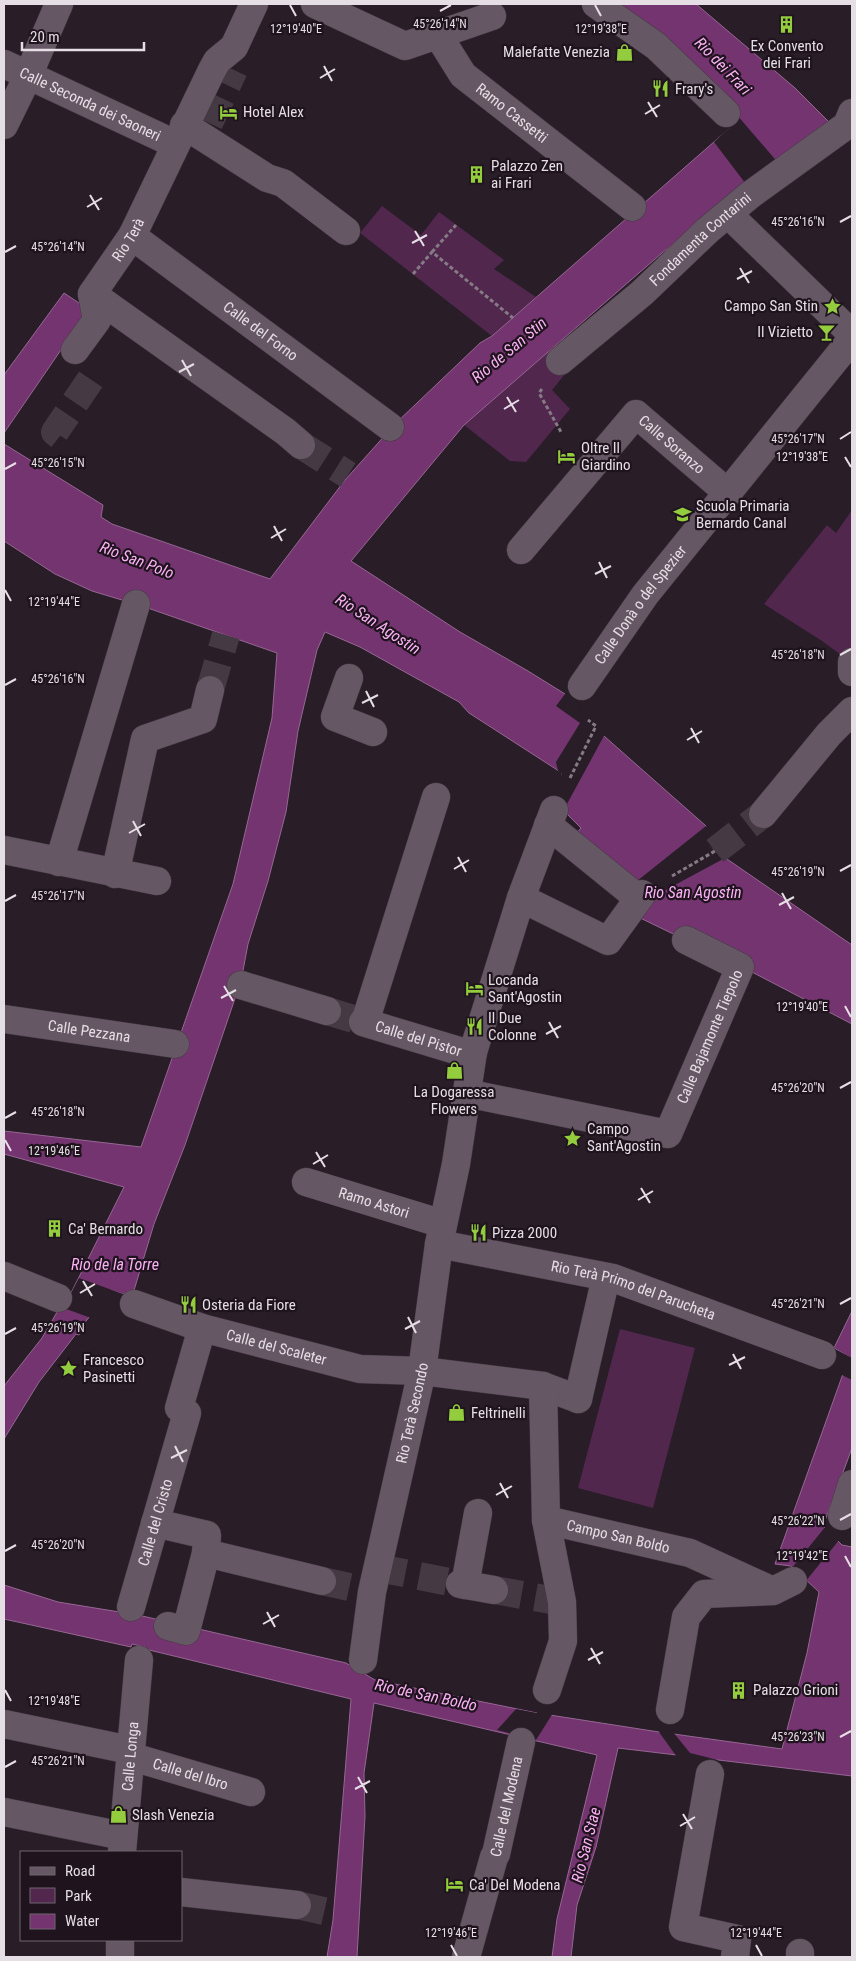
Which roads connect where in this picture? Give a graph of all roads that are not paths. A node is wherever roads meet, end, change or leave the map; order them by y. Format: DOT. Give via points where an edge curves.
graph roads {
  1 [pos="59,4"];
  2 [pos="254,4"];
  3 [pos="315,4"];
  4 [pos="596,4"];
  5 [pos="492,16"];
  6 [pos="438,35"];
  7 [pos="4,64"];
  8 [pos="28,76"];
  9 [pos="209,101"];
  10 [pos="726,113"];
  11 [pos="850,119"];
  12 [pos="4,125"];
  13 [pos="632,207"];
  14 [pos="728,214"];
  15 [pos="346,232"];
  16 [pos="132,236"];
  17 [pos="92,294"];
  18 [pos="852,334"];
  19 [pos="852,339"];
  20 [pos="75,350"];
  21 [pos="560,361"];
  22 [pos="390,427"];
  23 [pos="301,445"];
  24 [pos="728,493"];
  25 [pos="520,550"];
  26 [pos="136,604"];
  27 [pos="852,663"];
  28 [pos="852,672"];
  29 [pos="348,678"];
  30 [pos="582,686"];
  31 [pos="210,690"];
  32 [pos="852,711"];
  33 [pos="374,732"];
  34 [pos="436,798"];
  35 [pos="763,814"];
  36 [pos="4,850"];
  37 [pos="59,862"];
  38 [pos="115,874"];
  39 [pos="157,881"];
  40 [pos="521,898"];
  41 [pos="686,940"];
  42 [pos="240,985"];
  43 [pos="327,1011"];
  44 [pos="4,1019"];
  45 [pos="175,1044"];
  46 [pos="473,1052"];
  47 [pos="466,1093"];
  48 [pos="306,1182"];
  49 [pos="441,1234"];
  50 [pos="4,1276"];
  51 [pos="606,1277"];
  52 [pos="58,1298"];
  53 [pos="134,1304"];
  54 [pos="202,1328"];
  55 [pos="822,1355"];
  56 [pos="422,1371"];
  57 [pos="541,1386"];
  58 [pos="578,1399"];
  59 [pos="543,1429"];
  60 [pos="852,1484"];
  61 [pos="478,1513"];
  62 [pos="842,1516"];
  63 [pos="546,1520"];
  64 [pos="154,1523"];
  65 [pos="575,1526"];
  66 [pos="206,1553"];
  67 [pos="322,1582"];
  68 [pos="494,1590"];
  69 [pos="562,1602"];
  70 [pos="131,1607"];
  71 [pos="168,1626"];
  72 [pos="139,1660"];
  73 [pos="363,1660"];
  74 [pos="547,1690"];
  75 [pos="670,1710"];
  76 [pos="4,1724"];
  77 [pos="521,1742"];
  78 [pos="130,1753"];
  79 [pos="710,1774"];
  80 [pos="251,1792"];
  81 [pos="4,1812"];
  82 [pos="123,1844"];
  83 [pos="182,1892"];
  84 [pos="297,1905"];
  85 [pos="120,1941"];
  86 [pos="736,1948"];
  87 [pos="120,1957"];
  88 [pos="466,1957"];
  1 -- 8 [label="street"];
  2 -- 9 [label="street, Rio Terà"];
  3 -- 6 [label="street" via="406,46"];
  4 -- 10 [label="street" via="656,46"];
  5 -- 6 [label="street"];
  6 -- 13 [label="street, Ramo Cassetti" via="463,75"];
  7 -- 8 [label="street, Calle Seconda dei Saoneri"];
  8 -- 9 [label="street, Calle Seconda dei Saoneri"];
  8 -- 12 [label="street"];
  9 -- 15 [label="street" via="267,178 283,183"];
  9 -- 16 [label="street, Rio Terà"];
  11 -- 14 [label="street, Fondamenta Contarini"];
  14 -- 18 [label="street"];
  14 -- 21 [label="street, Fondamenta Contarini" via="642,293"];
  16 -- 17 [label="street, Rio Terà"];
  16 -- 22 [label="street, Calle del Forno"];
  17 -- 20 [label="street" via="97,320"];
  17 -- 23 [label="street"];
  19 -- 24 [label="street, Calle Donà o del Spezier"];
  24 -- 25 [label="street, Calle Soranzo" via="636,414"];
  24 -- 30 [label="street, Calle Donà o del Spezier" via="645,595"];
  26 -- 37 [label="street"];
  27 -- 28 [label="street"];
  29 -- 33 [label="street" via="335,717"];
  31 -- 38 [label="street" via="203,719 146,739"];
  32 -- 35 [label="street"];
  34 -- 46 [label="street, Calle del Pistor" via="364,1022 469,1054"];
  36 -- 37 [label="street"];
  37 -- 38 [label="street"];
  38 -- 39 [label="street"];
  40 -- 40 [label="street" via="551,818 640,896 608,940"];
  40 -- 46 [label="street"];
  41 -- 47 [label="street, Calle Bajamonte Tiepolo" via="740,967 668,1134"];
  42 -- 43 [label="street"];
  44 -- 45 [label="street, Calle Pezzana"];
  46 -- 47 [label="street"];
  47 -- 49 [label="street, Rio Terà Secondo" via="456,1164"];
  48 -- 49 [label="street, Ramo Astori"];
  49 -- 51 [label="street, Rio Terà Primo del Parucheta"];
  49 -- 56 [label="street, Rio Terà Secondo"];
  50 -- 52 [label="street"];
  51 -- 55 [label="street, Rio Terà Primo del Parucheta"];
  51 -- 58 [label="street"];
  53 -- 54 [label="street, Calle del Scaleter"];
  54 -- 56 [label="street, Calle del Scaleter" via="360,1369"];
  54 -- 64 [label="street, Calle del Cristo" via="179,1408 187,1413"];
  56 -- 57 [label="street, Calle del Scaleter"];
  56 -- 73 [label="street, Rio Terà Secondo" via="372,1592"];
  57 -- 58 [label="street, Calle del Scaleter"];
  57 -- 59 [label="street, Campo San Boldo"];
  58 -- 59 [label="street"];
  59 -- 63 [label="street, Campo San Boldo"];
  60 -- 62 [label="street"];
  61 -- 68 [label="street" via="462,1584"];
  63 -- 65 [label="street, Campo San Boldo"];
  63 -- 69 [label="street"];
  64 -- 66 [label="street" via="207,1534"];
  64 -- 70 [label="street, Calle del Cristo"];
  65 -- 69 [label="street"];
  65 -- 75 [label="street, Campo San Boldo" via="690,1553 783,1586 704,1594 686,1617"];
  66 -- 67 [label="street"];
  66 -- 71 [label="street" via="186,1631"];
  69 -- 74 [label="street" via="563,1641"];
  72 -- 78 [label="street, Calle Longa"];
  76 -- 78 [label="street, Calle del Ibro"];
  77 -- 88 [label="street, Calle del Modena" via="496,1854"];
  78 -- 80 [label="street, Calle del Ibro"];
  78 -- 82 [label="street, Calle Longa"];
  79 -- 86 [label="street" via="683,1926"];
  81 -- 82 [label="street"];
  83 -- 84 [label="street"];
  85 -- 87 [label="street"];
}
